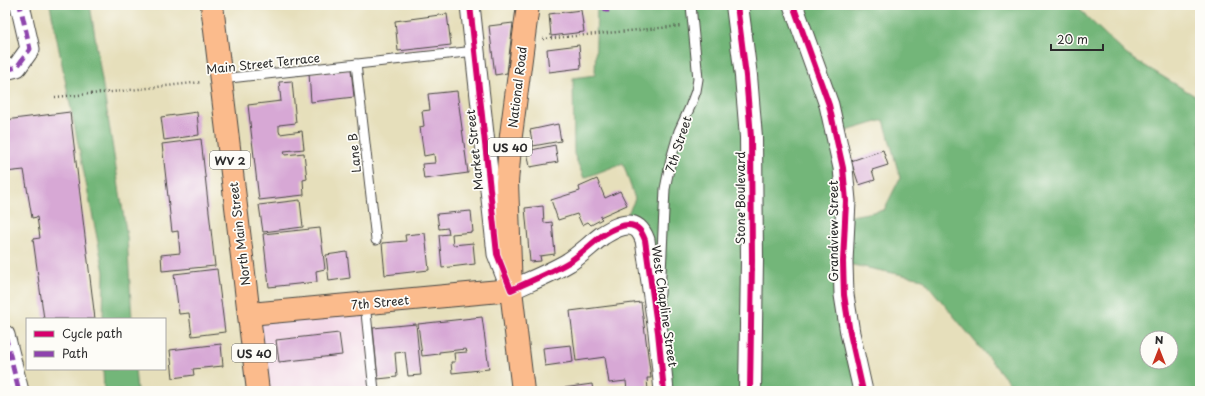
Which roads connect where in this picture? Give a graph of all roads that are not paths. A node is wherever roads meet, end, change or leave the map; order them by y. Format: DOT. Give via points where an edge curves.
graph roads {
  1 [pos="20,5"];
  2 [pos="212,5"];
  3 [pos="470,5"];
  4 [pos="528,5"];
  5 [pos="691,5"];
  6 [pos="737,5"];
  7 [pos="793,5"];
  8 [pos="474,51"];
  9 [pos="356,64"];
  10 [pos="5,70"];
  11 [pos="221,79"];
  12 [pos="376,240"];
  13 [pos="511,290"];
  14 [pos="365,303"];
  15 [pos="249,314"];
  16 [pos="658,332"];
  17 [pos="5,335"];
  18 [pos="19,391"];
  19 [pos="258,391"];
  20 [pos="374,391"];
  21 [pos="523,391"];
  22 [pos="664,391"];
  23 [pos="750,391"];
  24 [pos="863,391"];
  1 -- 10 [label="street" via="30,49 17,67"];
  2 -- 11 [label="main road, North Main Street / WV 2"];
  3 -- 8 [label="street, Market Street"];
  4 -- 13 [label="main road, National Road / US 40" via="510,135 507,182"];
  5 -- 16 [label="lane, 7th Street" via="698,78 696,91 679,131 665,189"];
  6 -- 23 [label="street, Stone Boulevard" via="751,137"];
  7 -- 24 [label="street, Grandview Street" via="829,105 843,168 846,201 844,295"];
  8 -- 9 [label="lane, Main Street Terrace"];
  8 -- 13 [label="street, Market Street" via="497,254"];
  9 -- 11 [label="lane, Main Street Terrace"];
  9 -- 12 [label="lane, Lane B"];
  11 -- 15 [label="main road, North Main Street / WV 2"];
  13 -- 14 [label="main road, 7th Street"];
  13 -- 16 [label="street, West Chapline Street" via="569,262 614,229 634,226 645,240"];
  13 -- 21 [label="main road, Market Street / US 40"];
  14 -- 15 [label="main road, 7th Street"];
  14 -- 20 [label="lane"];
  15 -- 19 [label="main road, North Main Street / US 40"];
  16 -- 22 [label="street, West Chapline Street"];
  17 -- 18 [label="street"];
}
